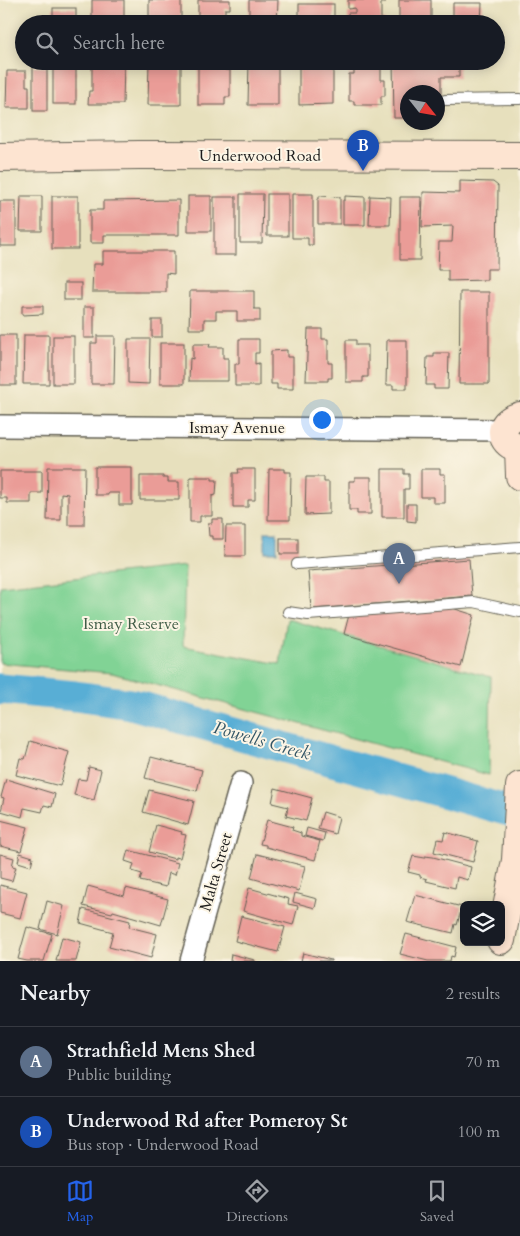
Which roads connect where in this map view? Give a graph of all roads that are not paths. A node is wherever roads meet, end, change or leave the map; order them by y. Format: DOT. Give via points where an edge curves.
graph roads {
  1 [pos="520,99"];
  2 [pos="445,100"];
  3 [pos="520,156"];
  4 [pos="0,157"];
  5 [pos="0,426"];
  6 [pos="516,432"];
  7 [pos="520,476"];
  8 [pos="520,547"];
  9 [pos="297,564"];
  10 [pos="288,612"];
  11 [pos="520,612"];
  12 [pos="241,783"];
  13 [pos="520,786"];
  14 [pos="520,793"];
  15 [pos="505,921"];
  16 [pos="500,946"];
  17 [pos="191,961"];
  18 [pos="497,961"];
  1 -- 2 [label="lane"];
  3 -- 4 [label="main road, Underwood Road"];
  5 -- 6 [label="street, Ismay Avenue"];
  6 -- 7 [label="main road"];
  8 -- 9 [label="lane"];
  10 -- 11 [label="lane" via="308,615 474,602"];
  12 -- 17 [label="street, Malta Street"];
  13 -- 14 [label="main road"];
  14 -- 15 [label="main road" via="515,872"];
  16 -- 18 [label="main road"];
}
